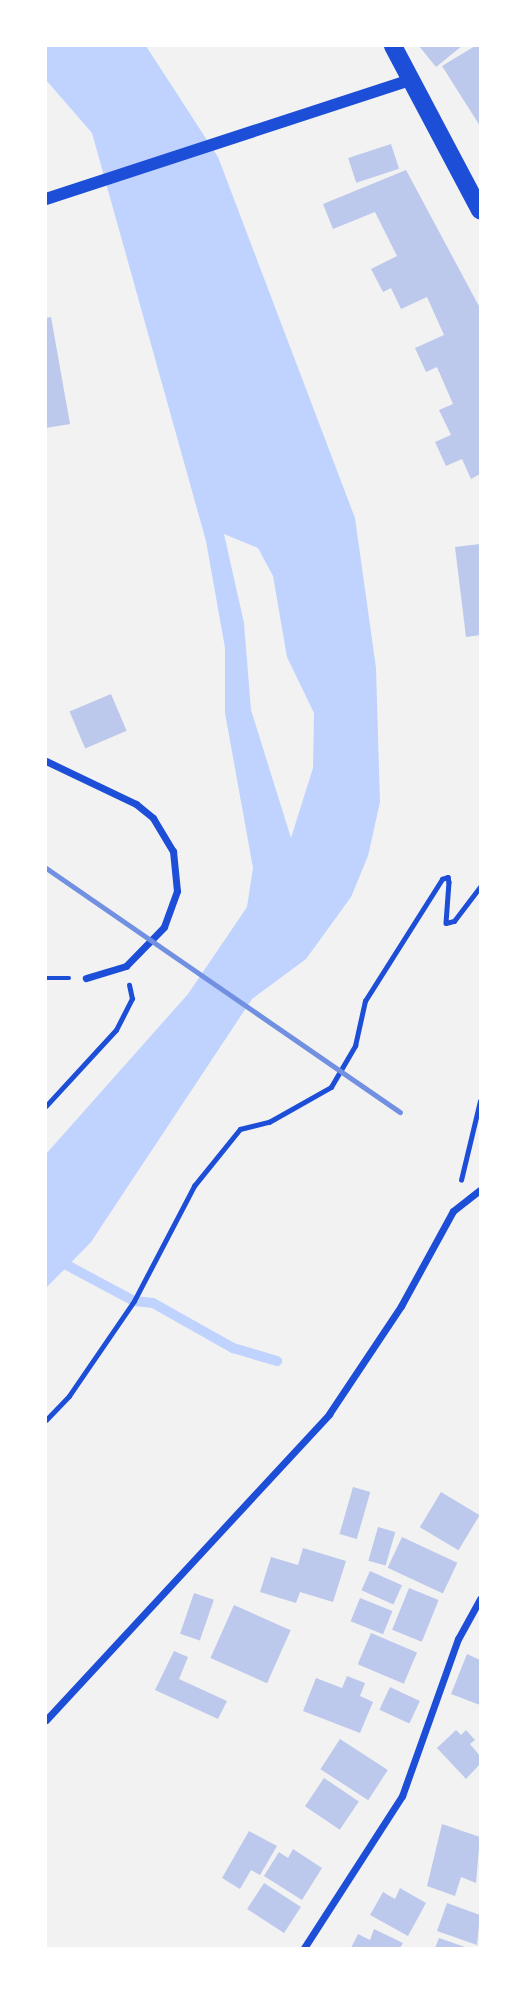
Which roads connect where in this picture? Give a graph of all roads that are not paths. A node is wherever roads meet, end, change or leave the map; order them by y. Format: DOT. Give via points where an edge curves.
graph roads {
  1 [pos="393,46"];
  2 [pos="413,79"];
  3 [pos="46,199"];
  4 [pos="480,207"];
  5 [pos="46,761"];
  6 [pos="86,978"];
  7 [pos="481,1189"];
  8 [pos="481,1599"];
  9 [pos="46,1720"];
  10 [pos="304,1948"];
  1 -- 2 [label="main road"];
  2 -- 3 [label="street"];
  2 -- 4 [label="main road"];
  5 -- 6 [label="street" via="136,804 153,818 173,851 177,872 172,909 164,927 126,966"];
  7 -- 9 [label="street" via="453,1212 401,1306 329,1414"];
  8 -- 10 [label="street" via="458,1639 402,1796"];
}
